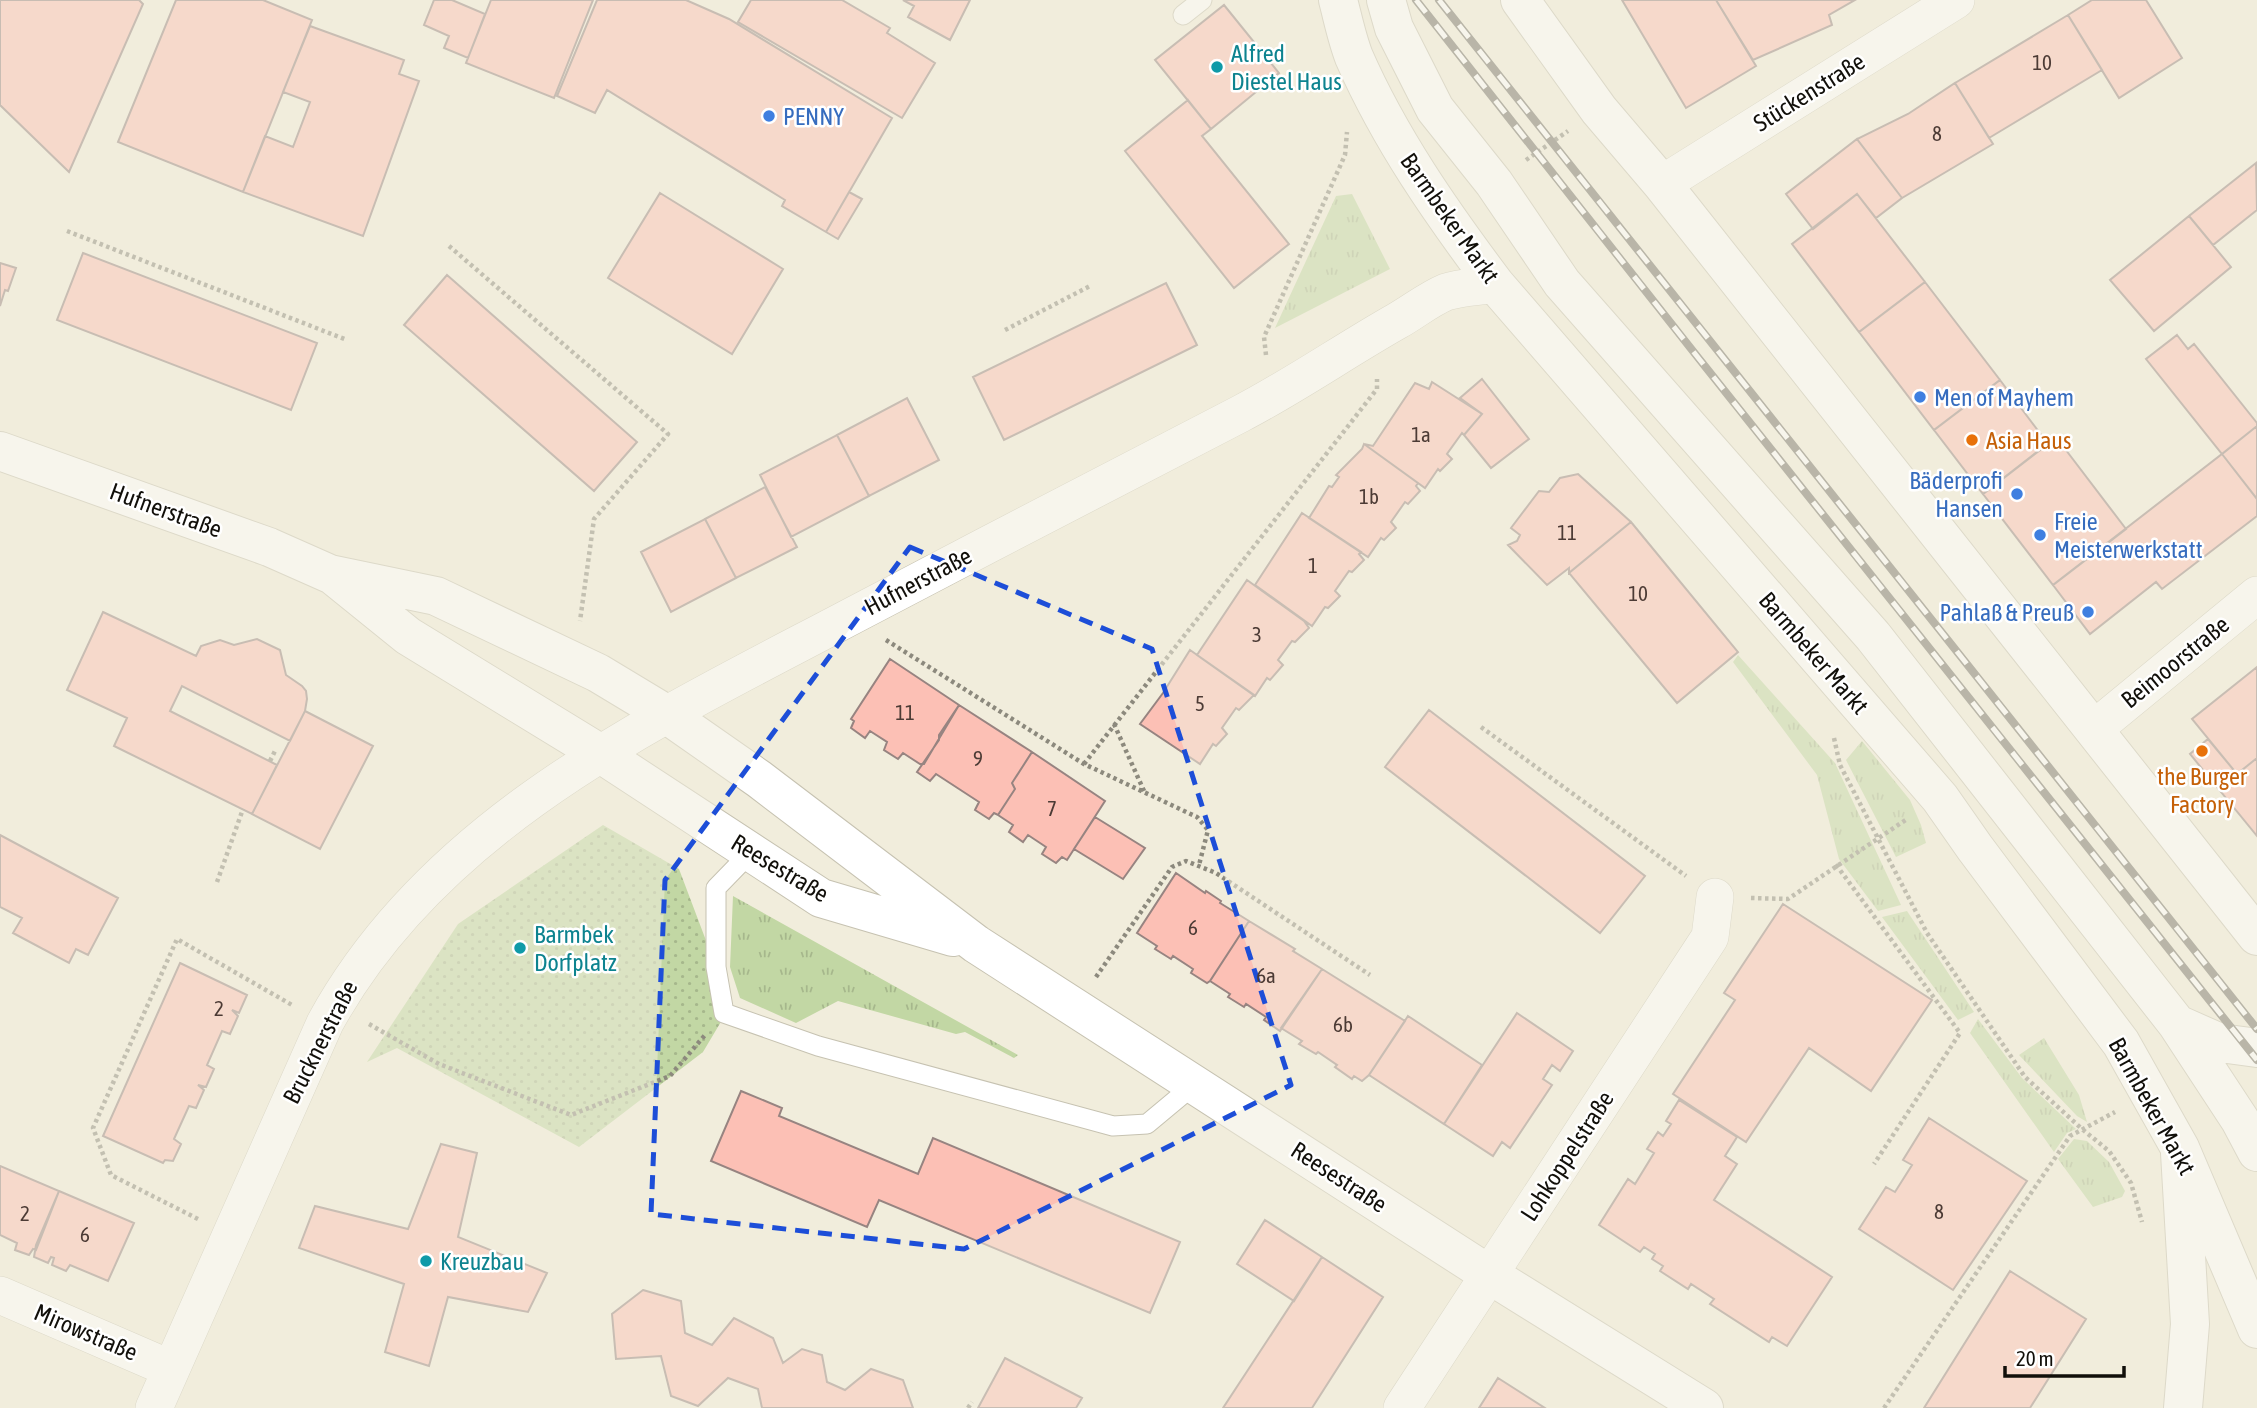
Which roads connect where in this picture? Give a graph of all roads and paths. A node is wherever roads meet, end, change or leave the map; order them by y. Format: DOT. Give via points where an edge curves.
graph roads {
  1 [pos="1202,0"];
  2 [pos="1338,0"];
  3 [pos="1387,0"];
  4 [pos="1520,0"];
  5 [pos="1956,0"];
  6 [pos="1183,15"];
  7 [pos="1347,130"];
  8 [pos="1662,184"];
  9 [pos="67,231"];
  10 [pos="449,246"];
  11 [pos="1562,283"];
  12 [pos="1495,284"];
  13 [pos="1092,285"];
  14 [pos="1005,330"];
  15 [pos="1374,334"];
  16 [pos="347,340"];
  17 [pos="1271,398"];
  18 [pos="0,451"];
  19 [pos="330,574"];
  20 [pos="2257,595"];
  21 [pos="850,617"];
  22 [pos="574,660"];
  23 [pos="666,714"];
  24 [pos="1115,724"];
  25 [pos="1832,725"];
  26 [pos="1481,727"];
  27 [pos="2094,729"];
  28 [pos="275,751"];
  29 [pos="601,754"];
  30 [pos="270,761"];
  31 [pos="1084,764"];
  32 [pos="1144,792"];
  33 [pos="1940,798"];
  34 [pos="243,809"];
  35 [pos="1877,839"];
  36 [pos="751,852"];
  37 [pos="1199,865"];
  38 [pos="1838,866"];
  39 [pos="217,882"];
  40 [pos="1716,897"];
  41 [pos="2257,936"];
  42 [pos="976,944"];
  43 [pos="1370,975"];
  44 [pos="1076,1006"];
  45 [pos="724,1013"];
  46 [pos="330,1014"];
  47 [pos="2177,1024"];
  48 [pos="2257,1048"];
  49 [pos="1195,1084"];
  50 [pos="2150,1093"];
  51 [pos="2082,1129"];
  52 [pos="2180,1148"];
  53 [pos="2257,1152"];
  54 [pos="1874,1164"];
  55 [pos="2144,1231"];
  56 [pos="230,1236"];
  57 [pos="1490,1275"];
  58 [pos="0,1295"];
  59 [pos="2257,1329"];
  60 [pos="171,1369"];
  61 [pos="972,1402"];
  62 [pos="154,1408"];
  63 [pos="968,1408"];
  64 [pos="1402,1408"];
  65 [pos="1704,1408"];
  66 [pos="1884,1408"];
  67 [pos="2183,1408"];
  1 -- 6 [label="lane"];
  2 -- 12 [label="main road, Barmbeker Markt" via="1353,54 1395,140"];
  3 -- 11 [label="main road" via="1394,28 1435,109 1494,183"];
  4 -- 8 [label="main road" via="1599,110"];
  5 -- 8 [label="street, Stückenstraße"];
  7 -- 17 [label="path" via="1345,155 1265,337"];
  8 -- 27 [label="main road"];
  9 -- 16 [label="path"];
  10 -- 22 [label="path" via="668,434 594,519"];
  11 -- 12 [label="main road" via="1523,277"];
  11 -- 47 [label="main road" via="1873,635"];
  12 -- 15 [label="street, Hufnerstraße" via="1447,292"];
  12 -- 33 [label="main road, Barmbeker Markt"];
  13 -- 14 [label="path"];
  15 -- 17 [label="street, Hufnerstraße"];
  15 -- 24 [label="path" via="1377,389"];
  17 -- 21 [label="street, Hufnerstraße"];
  18 -- 19 [label="main road, Hufnerstraße" via="269,547"];
  19 -- 22 [label="main road, Hufnerstraße" via="436,596"];
  19 -- 29 [label="main road, Hufnerstraße" via="408,636"];
  20 -- 27 [label="street, Beimoorstraße"];
  21 -- 23 [label="street, Hufnerstraße"];
  21 -- 31 [label="path"];
  22 -- 23 [label="main road, Hufnerstraße"];
  23 -- 29 [label="street, Brucknerstraße"];
  23 -- 42 [label="main road, Reesestraße"];
  24 -- 31 [label="path"];
  24 -- 32 [label="path"];
  25 -- 35 [label="path" via="1840,765"];
  26 -- 40 [label="path"];
  27 -- 41 [label="main road"];
  28 -- 30 [label="path"];
  29 -- 36 [label="main road, Reesestraße"];
  29 -- 46 [label="street, Brucknerstraße" via="486,836 424,890 377,941"];
  31 -- 32 [label="path"];
  32 -- 37 [label="path" via="1198,817 1208,830"];
  33 -- 35 [label="path"];
  33 -- 50 [label="main road, Barmbeker Markt" via="2121,1044"];
  34 -- 39 [label="path"];
  35 -- 38 [label="path"];
  35 -- 51 [label="path" via="1927,933 2025,1077"];
  36 -- 42 [label="main road, Reesestraße" via="821,898"];
  36 -- 45 [label="lane" via="716,888 716,967"];
  37 -- 43 [label="path"];
  37 -- 44 [label="path" via="1186,860 1172,867"];
  38 -- 40 [label="path" via="1788,899"];
  38 -- 54 [label="path" via="1960,1033"];
  40 -- 57 [label="street, Lohkoppelstraße" via="1710,937"];
  42 -- 44 [label="main road, Reesestraße"];
  44 -- 49 [label="main road, Reesestraße"];
  45 -- 46 [label="path" via="670,1076 571,1115 439,1064"];
  45 -- 49 [label="lane" via="817,1046 1113,1126 1147,1124"];
  46 -- 56 [label="street, Brucknerstraße"];
  46 -- 56 [label="path" via="177,939 93,1128 111,1175"];
  47 -- 48 [label="main road" via="2220,1043"];
  47 -- 53 [label="main road"];
  49 -- 57 [label="main road, Reesestraße"];
  50 -- 51 [label="path"];
  50 -- 52 [label="main road, Barmbeker Markt"];
  51 -- 55 [label="path" via="2109,1151 2131,1182"];
  51 -- 66 [label="path" via="2070,1136"];
  52 -- 59 [label="main road, Barmbeker Markt"];
  52 -- 67 [label="main road" via="2190,1324"];
  56 -- 60 [label="street, Brucknerstraße"];
  57 -- 64 [label="street, Lohkoppelstraße"];
  57 -- 65 [label="main road, Reesestraße"];
  58 -- 60 [label="street, Mirowstraße"];
  60 -- 62 [label="street, Brucknerstraße"];
  61 -- 63 [label="path"];
}
